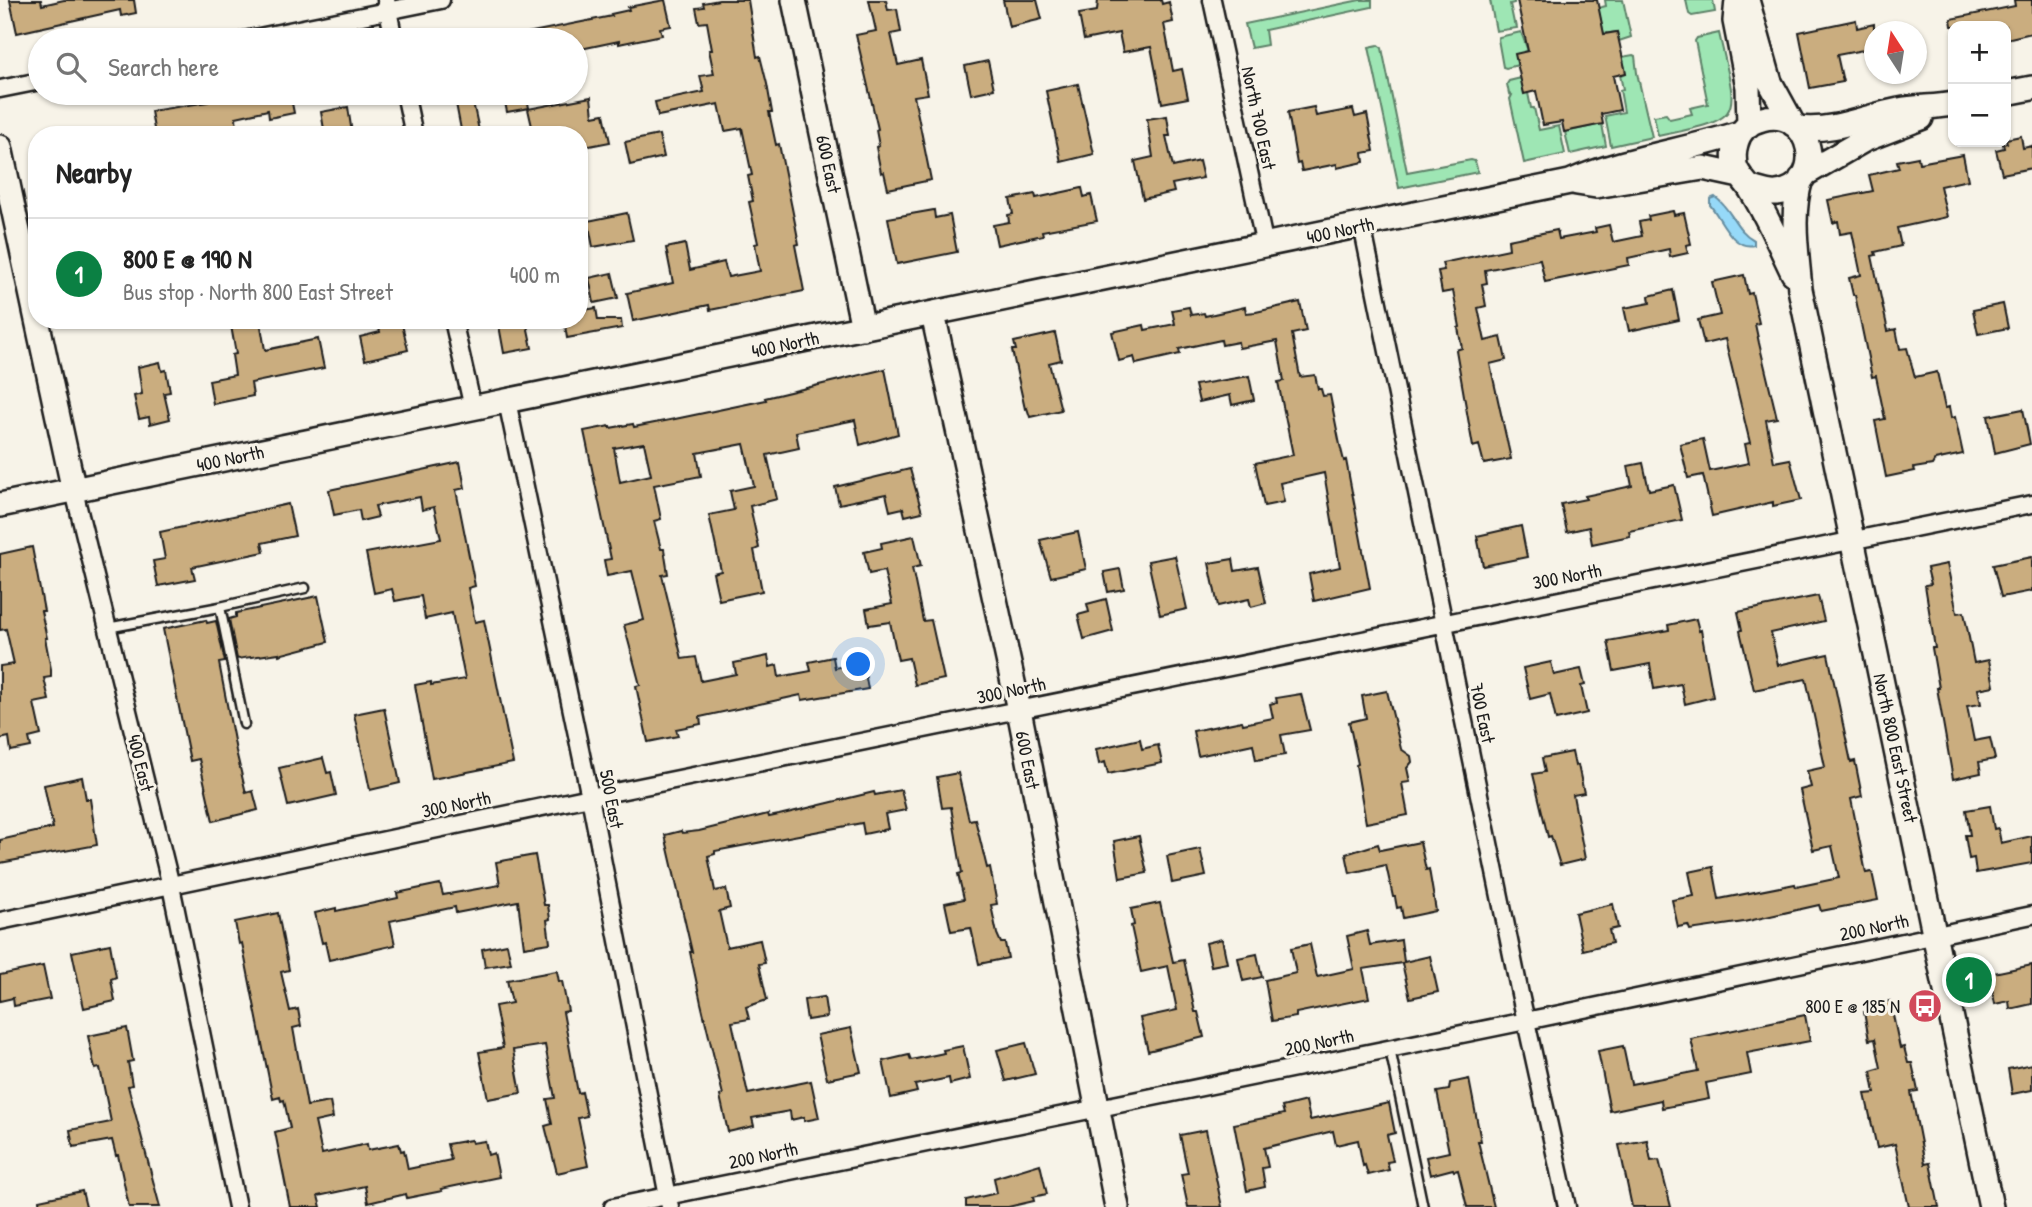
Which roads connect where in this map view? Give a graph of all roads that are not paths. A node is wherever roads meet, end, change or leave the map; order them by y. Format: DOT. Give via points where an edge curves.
graph roads {
  1 [pos="441,0"];
  2 [pos="794,0"];
  3 [pos="1212,0"];
  4 [pos="1737,0"];
  5 [pos="1747,0"];
  6 [pos="387,6"];
  7 [pos="294,28"];
  8 [pos="392,28"];
  9 [pos="28,83"];
  10 [pos="2032,88"];
  11 [pos="0,89"];
  12 [pos="2011,92"];
  13 [pos="408,105"];
  14 [pos="1948,105"];
  15 [pos="1948,106"];
  16 [pos="412,126"];
  17 [pos="1796,126"];
  18 [pos="1744,129"];
  19 [pos="0,147"];
  20 [pos="1803,177"];
  21 [pos="1570,182"];
  22 [pos="1745,182"];
  23 [pos="1362,225"];
  24 [pos="1265,246"];
  25 [pos="28,278"];
  26 [pos="1800,289"];
  27 [pos="933,314"];
  28 [pos="863,328"];
  29 [pos="39,329"];
  30 [pos="455,329"];
  31 [pos="507,401"];
  32 [pos="473,408"];
  33 [pos="74,491"];
  34 [pos="2032,504"];
  35 [pos="0,505"];
  36 [pos="1853,542"];
  37 [pos="304,588"];
  38 [pos="220,607"];
  39 [pos="1443,622"];
  40 [pos="107,628"];
  41 [pos="1018,710"];
  42 [pos="244,724"];
  43 [pos="590,797"];
  44 [pos="171,886"];
  45 [pos="2032,915"];
  46 [pos="0,921"];
  47 [pos="1934,935"];
  48 [pos="1525,1021"];
  49 [pos="1390,1049"];
  50 [pos="1097,1108"];
  51 [pos="669,1201"];
  52 [pos="237,1207"];
  53 [pos="613,1207"];
  54 [pos="1117,1207"];
  55 [pos="1423,1207"];
  56 [pos="1567,1207"];
  57 [pos="1991,1207"];
  1 -- 6 [label="street"];
  2 -- 28 [label="street, 600 East"];
  3 -- 24 [label="street, North 700 East"];
  4 -- 18 [label="street" via="1735,21 1748,87"];
  5 -- 17 [label="street" via="1770,82"];
  6 -- 7 [label="street"];
  6 -- 8 [label="street"];
  9 -- 11 [label="street"];
  10 -- 12 [label="street"];
  13 -- 16 [label="street"];
  14 -- 17 [label="street" via="1898,111 1838,128"];
  15 -- 20 [label="street" via="1864,140"];
  17 -- 18 [label="street" via="1767,118"];
  17 -- 20 [label="street" via="1809,147 1810,160"];
  18 -- 21 [label="street" via="1700,146 1594,171"];
  18 -- 22 [label="street" via="1734,158"];
  19 -- 25 [label="street, 400 East"];
  20 -- 22 [label="street" via="1777,193"];
  20 -- 26 [label="street" via="1794,222"];
  21 -- 22 [label="street" via="1596,186 1703,168"];
  21 -- 23 [label="street, 400 North"];
  22 -- 26 [label="street" via="1773,228"];
  23 -- 24 [label="street, 400 North"];
  23 -- 39 [label="street, 700 East"];
  24 -- 27 [label="street, 400 North"];
  26 -- 36 [label="street, North 800 East Street"];
  27 -- 28 [label="street, 400 North"];
  27 -- 41 [label="street, 600 East"];
  28 -- 31 [label="street, 400 North"];
  29 -- 33 [label="street, 400 East"];
  30 -- 32 [label="street"];
  31 -- 32 [label="street, 400 North"];
  31 -- 43 [label="street, 500 East"];
  32 -- 33 [label="street, 400 North"];
  33 -- 35 [label="street, 400 North"];
  33 -- 40 [label="street, 400 East"];
  34 -- 36 [label="street, 300 North"];
  36 -- 39 [label="street, 300 North"];
  36 -- 47 [label="street, North 800 East Street"];
  37 -- 38 [label="lane"];
  38 -- 40 [label="lane"];
  38 -- 42 [label="lane"];
  39 -- 41 [label="street, 300 North"];
  39 -- 48 [label="street, 700 East"];
  40 -- 44 [label="street, 400 East"];
  41 -- 43 [label="street, 300 North"];
  41 -- 50 [label="street, 600 East"];
  43 -- 44 [label="street, 300 North"];
  43 -- 51 [label="street, 500 East"];
  44 -- 46 [label="street, 300 North"];
  44 -- 52 [label="street, 400 East"];
  45 -- 47 [label="street, 200 North"];
  47 -- 48 [label="street, 200 North"];
  47 -- 57 [label="street, North 800 East Street"];
  48 -- 49 [label="street, 200 North"];
  48 -- 56 [label="street, 700 East"];
  49 -- 50 [label="street, 200 North"];
  49 -- 55 [label="lane"];
  50 -- 51 [label="street, 200 North"];
  50 -- 54 [label="street, 600 East"];
  51 -- 53 [label="street, 200 North"];
}
